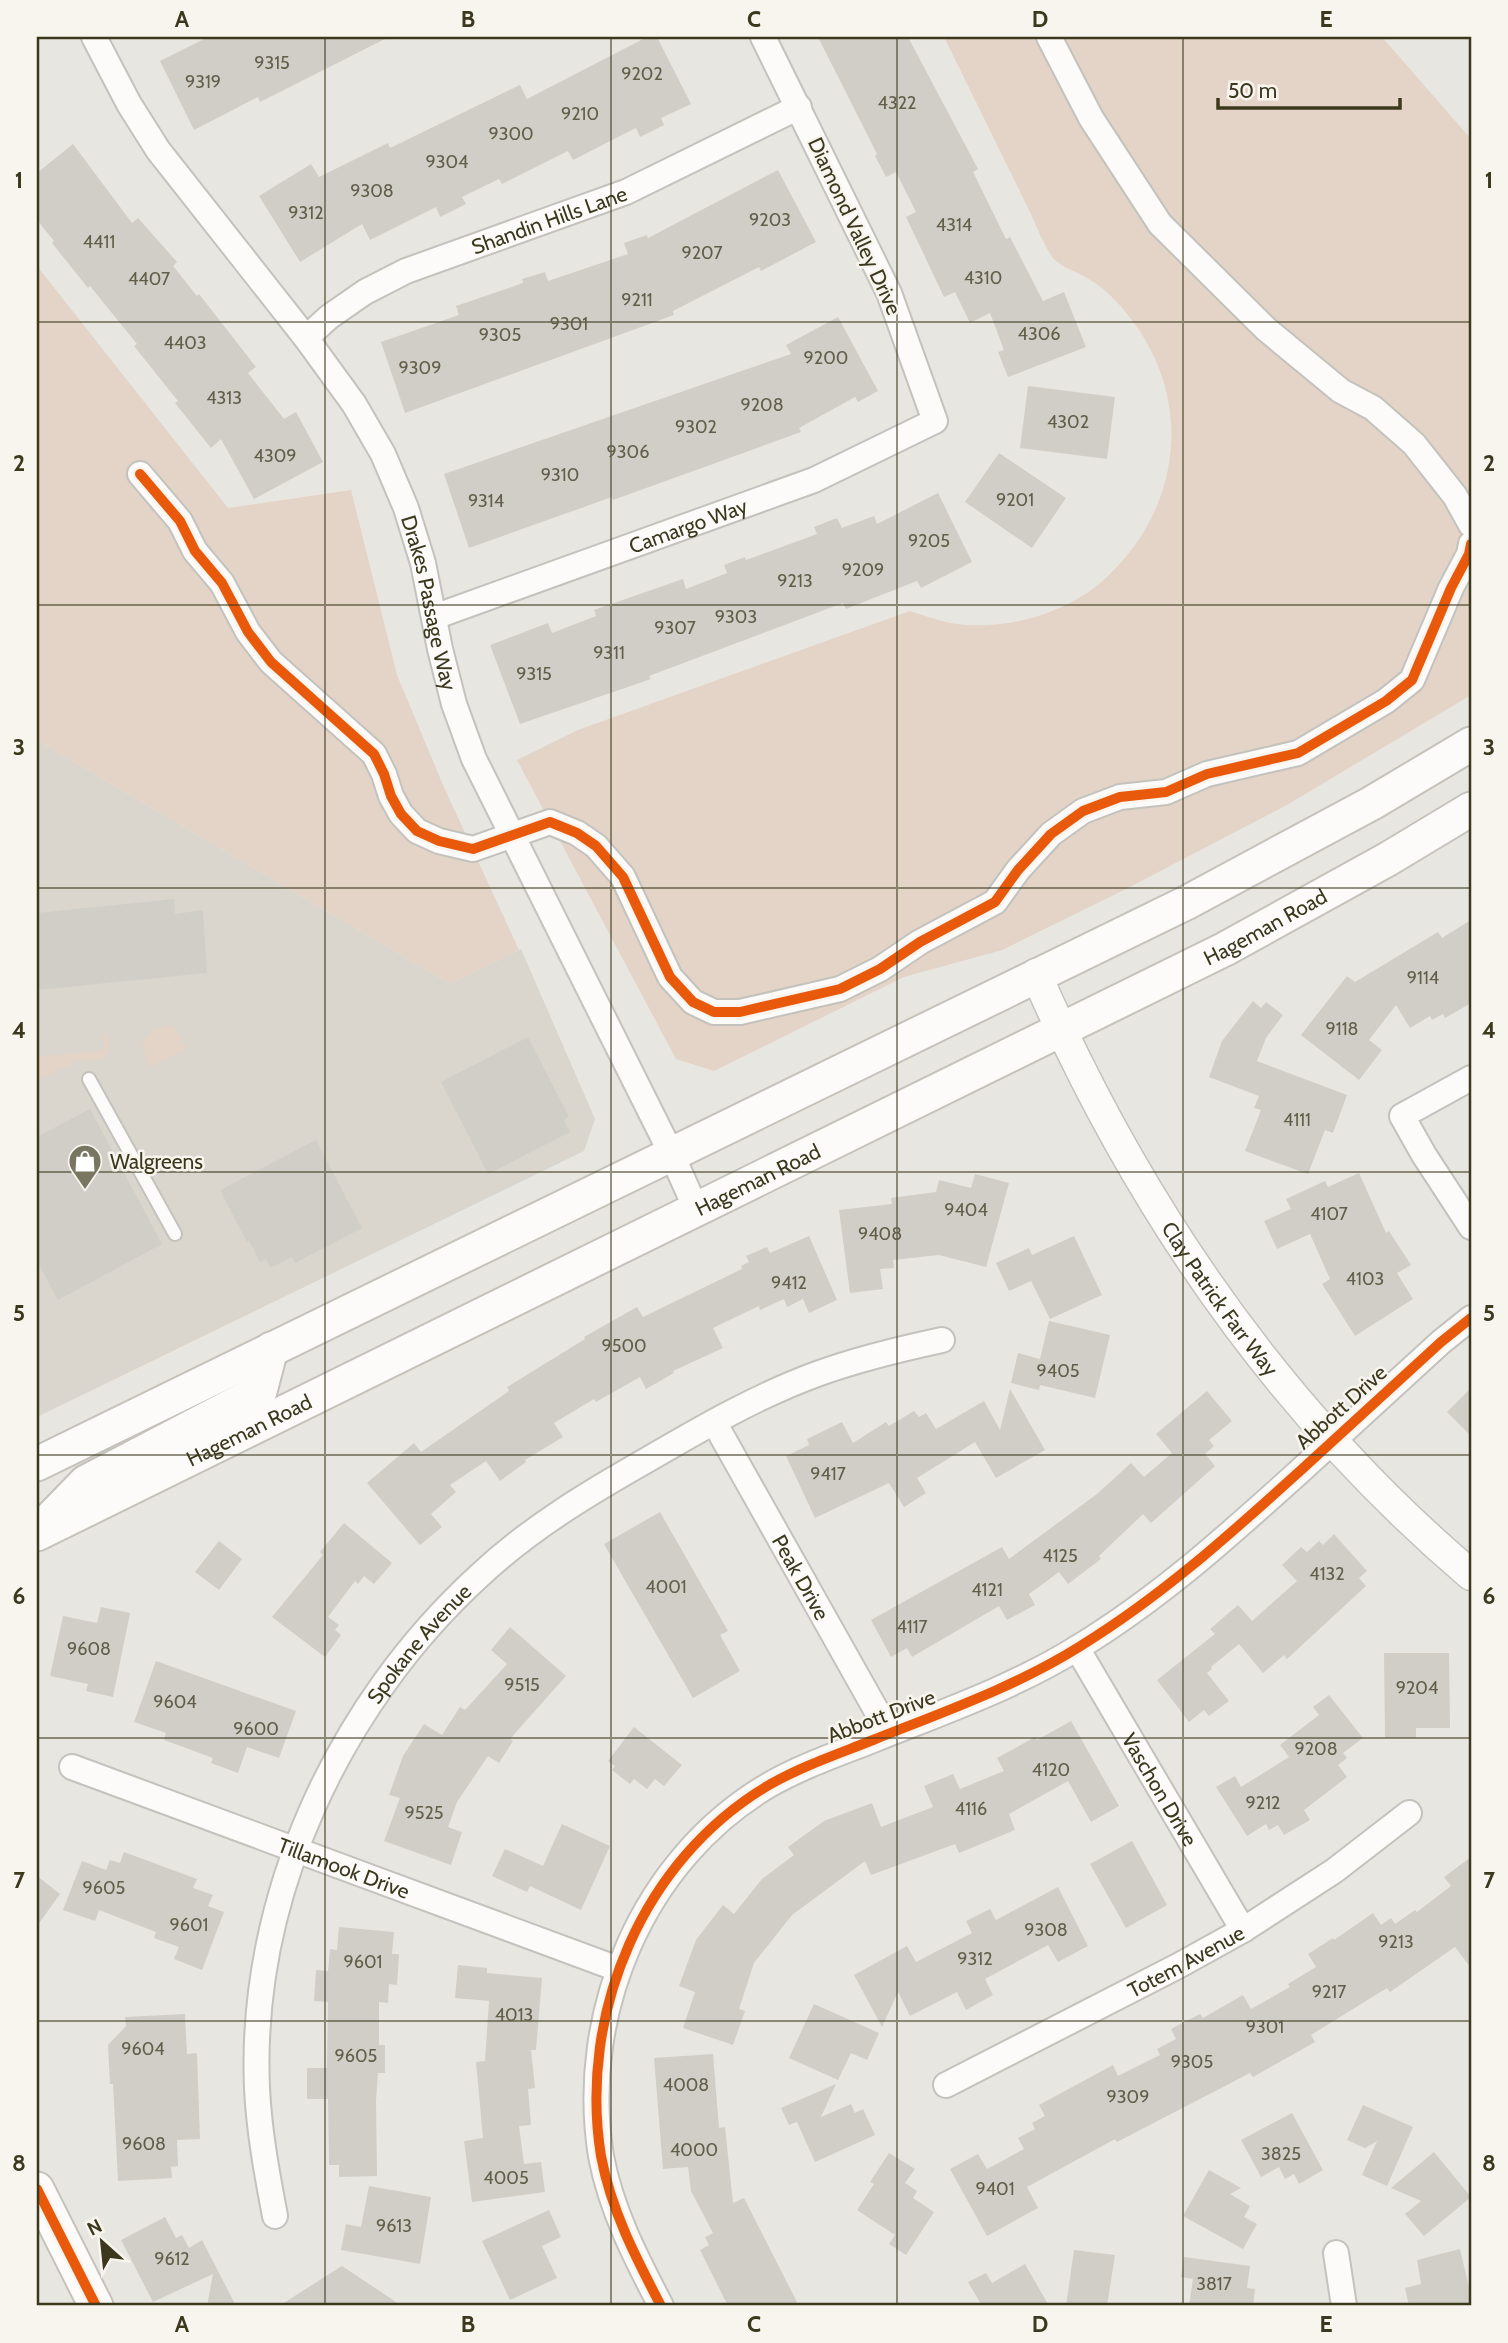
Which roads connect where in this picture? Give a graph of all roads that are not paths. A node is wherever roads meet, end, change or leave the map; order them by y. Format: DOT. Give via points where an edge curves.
graph roads {
  1 [pos="94,37"];
  2 [pos="763,37"];
  3 [pos="1049,37"];
  4 [pos="799,107"];
  5 [pos="306,338"];
  6 [pos="935,421"];
  7 [pos="140,474"];
  8 [pos="1471,525"];
  9 [pos="1471,544"];
  10 [pos="434,617"];
  11 [pos="1471,744"];
  12 [pos="1471,808"];
  13 [pos="512,834"];
  14 [pos="1036,974"];
  15 [pos="1061,1030"];
  16 [pos="1471,1078"];
  17 [pos="89,1079"];
  18 [pos="671,1153"];
  19 [pos="697,1211"];
  20 [pos="1471,1227"];
  21 [pos="175,1234"];
  22 [pos="1471,1318"];
  23 [pos="942,1340"];
  24 [pos="271,1349"];
  25 [pos="714,1422"];
  26 [pos="1332,1441"];
  27 [pos="37,1464"];
  28 [pos="37,1533"];
  29 [pos="1471,1574"];
  30 [pos="1077,1648"];
  31 [pos="890,1733"];
  32 [pos="72,1767"];
  33 [pos="1409,1813"];
  34 [pos="296,1850"];
  35 [pos="1243,1930"];
  36 [pos="618,1969"];
  37 [pos="946,2085"];
  38 [pos="37,2189"];
  39 [pos="275,2216"];
  40 [pos="1336,2253"];
  41 [pos="96,2306"];
  42 [pos="661,2306"];
  43 [pos="1344,2306"];
  1 -- 5 [label="street, Drakes Passage Way" via="158,150"];
  2 -- 4 [label="street, Diamond Valley Drive"];
  3 -- 8 [label="street" via="1091,118 1160,225 1266,329 1414,444 1455,496"];
  4 -- 5 [label="street, Shandin Hills Lane" via="626,192 405,271 365,292"];
  4 -- 6 [label="street, Diamond Valley Drive" via="890,293"];
  5 -- 10 [label="street, Drakes Passage Way" via="383,454 406,508"];
  6 -- 10 [label="street, Camargo Way" via="814,480"];
  7 -- 13 [label="street" via="180,521 195,551 222,583 248,632 271,662 374,754 401,814 417,831 472,849"];
  9 -- 13 [label="street" via="1412,680 1386,701 1298,753 1207,774 1166,792 1121,797 1083,811 1051,834 995,902 840,989 740,1013 714,1012 693,1002 670,977 623,877 596,846 550,822"];
  10 -- 13 [label="street, Drakes Passage Way" via="454,704 474,759"];
  11 -- 14 [label="main road" via="1186,903"];
  12 -- 15 [label="main road, Hageman Road" via="1237,943"];
  13 -- 18 [label="street, Drakes Passage Way"];
  14 -- 15 [label="street, Clay Patrick Farr Way"];
  14 -- 18 [label="main road"];
  15 -- 19 [label="main road, Hageman Road"];
  15 -- 26 [label="street, Clay Patrick Farr Way" via="1170,1230 1215,1298"];
  16 -- 20 [label="street" via="1402,1116"];
  17 -- 21 [label="lane"];
  18 -- 19 [label="street, Drakes Passage Way"];
  18 -- 24 [label="main road"];
  19 -- 28 [label="main road, Hageman Road"];
  22 -- 26 [label="street, Abbott Drive"];
  23 -- 25 [label="street, Spokane Avenue" via="816,1374"];
  24 -- 27 [label="main road"];
  24 -- 28 [label="main road" via="260,1391 86,1482"];
  25 -- 31 [label="street, Peak Drive"];
  25 -- 34 [label="street, Spokane Avenue" via="576,1501 478,1576 427,1629 355,1728"];
  26 -- 29 [label="street, Clay Patrick Farr Way" via="1380,1492"];
  26 -- 30 [label="street, Abbott Drive" via="1206,1556 1144,1605"];
  30 -- 31 [label="street, Abbott Drive" via="978,1699"];
  30 -- 35 [label="street, Vaschon Drive"];
  31 -- 36 [label="street, Abbott Drive" via="806,1766 726,1816 662,1885"];
  32 -- 34 [label="street, Tillamook Drive"];
  33 -- 35 [label="street, Totem Avenue" via="1334,1871"];
  34 -- 36 [label="street, Tillamook Drive"];
  34 -- 39 [label="street, Spokane Avenue" via="265,1966 259,2021 259,2113"];
  35 -- 37 [label="street, Totem Avenue"];
  36 -- 42 [label="street, Abbott Drive" via="597,2069 602,2157 628,2241"];
  38 -- 41 [label="main road"];
  40 -- 43 [label="street"];
}
